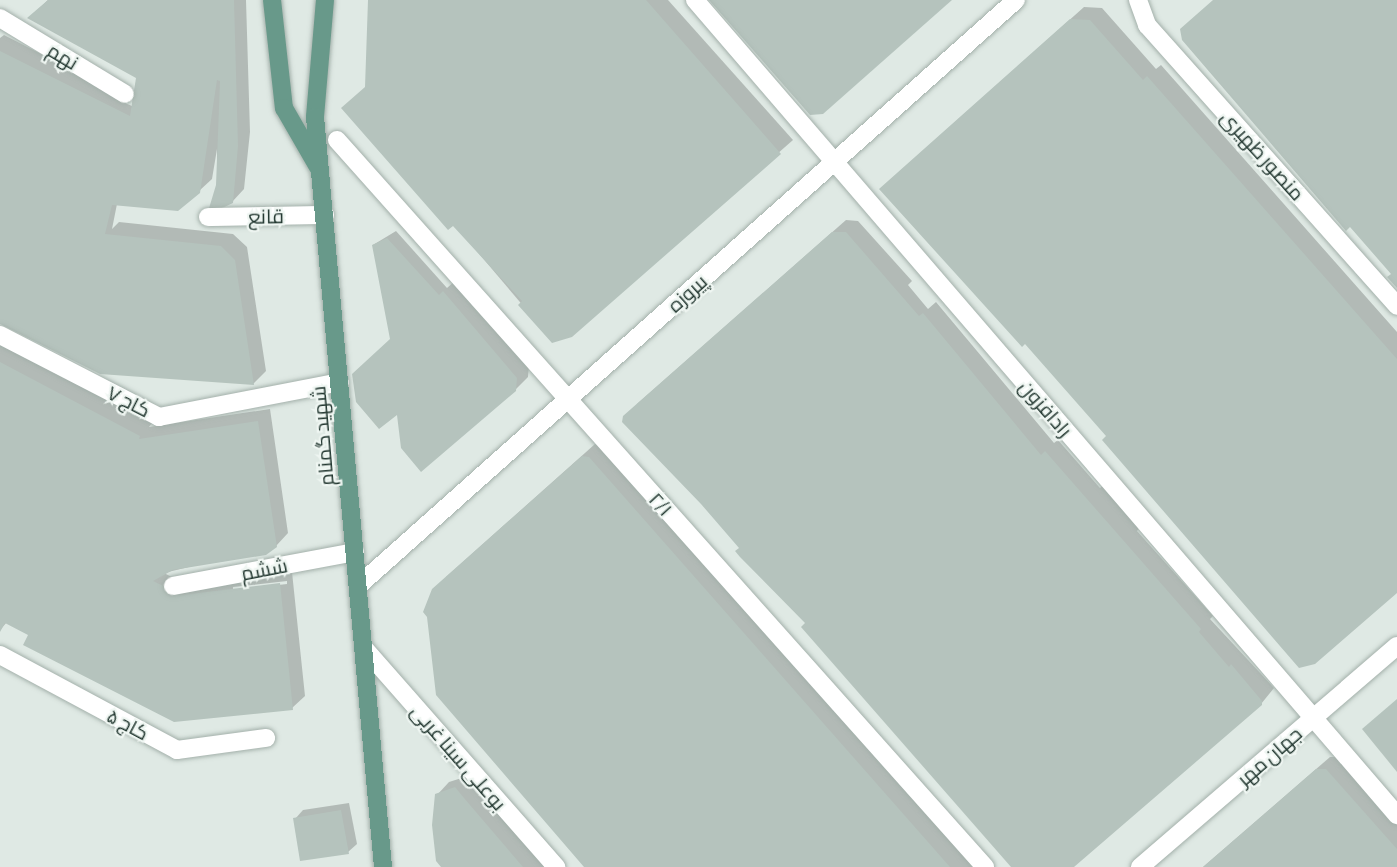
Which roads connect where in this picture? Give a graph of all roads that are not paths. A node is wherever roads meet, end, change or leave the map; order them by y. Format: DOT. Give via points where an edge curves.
graph roads {
  1 [pos="272,0"];
  2 [pos="695,0"];
  3 [pos="1016,0"];
  4 [pos="1138,0"];
  5 [pos="323,4"];
  6 [pos="0,18"];
  7 [pos="125,94"];
  8 [pos="337,140"];
  9 [pos="834,162"];
  10 [pos="320,171"];
  11 [pos="325,215"];
  12 [pos="208,217"];
  13 [pos="1397,306"];
  14 [pos="0,335"];
  15 [pos="340,382"];
  16 [pos="567,399"];
  17 [pos="355,552"];
  18 [pos="173,586"];
  19 [pos="358,586"];
  20 [pos="1397,646"];
  21 [pos="363,647"];
  22 [pos="0,655"];
  23 [pos="1313,718"];
  24 [pos="266,738"];
  25 [pos="1397,815"];
  26 [pos="383,867"];
  27 [pos="556,867"];
  28 [pos="985,867"];
  29 [pos="1140,867"];
  1 -- 10 [label="main road" via="284,108"];
  2 -- 9 [label="street, رادافزون"];
  3 -- 9 [label="street, پیروزه"];
  4 -- 13 [label="street, منصور ظهیری" via="1139,12 1147,25"];
  5 -- 10 [label="main road, شهید گمنام" via="315,117"];
  6 -- 7 [label="street, نهم"];
  8 -- 16 [label="street, ۲/۱"];
  9 -- 16 [label="street, پیروزه"];
  9 -- 23 [label="street, رادافزون"];
  10 -- 11 [label="main road, شهید گمنام"];
  11 -- 12 [label="street, قانع"];
  11 -- 15 [label="main road, شهید گمنام"];
  14 -- 15 [label="street, کاج ۷" via="159,417"];
  15 -- 17 [label="main road, شهید گمنام"];
  16 -- 19 [label="street, پیروزه"];
  16 -- 28 [label="street, ۲/۱"];
  17 -- 18 [label="street, ششم"];
  17 -- 19 [label="main road, شهید گمنام"];
  19 -- 21 [label="main road, شهید گمنام"];
  20 -- 23 [label="street, جهان مهر"];
  21 -- 26 [label="main road, شهید گمنام"];
  21 -- 27 [label="street, بوعلی سینا غربی"];
  22 -- 24 [label="street, کاج ۵" via="177,750"];
  23 -- 25 [label="street, رادافزون"];
  23 -- 29 [label="street, جهان مهر"];
}
